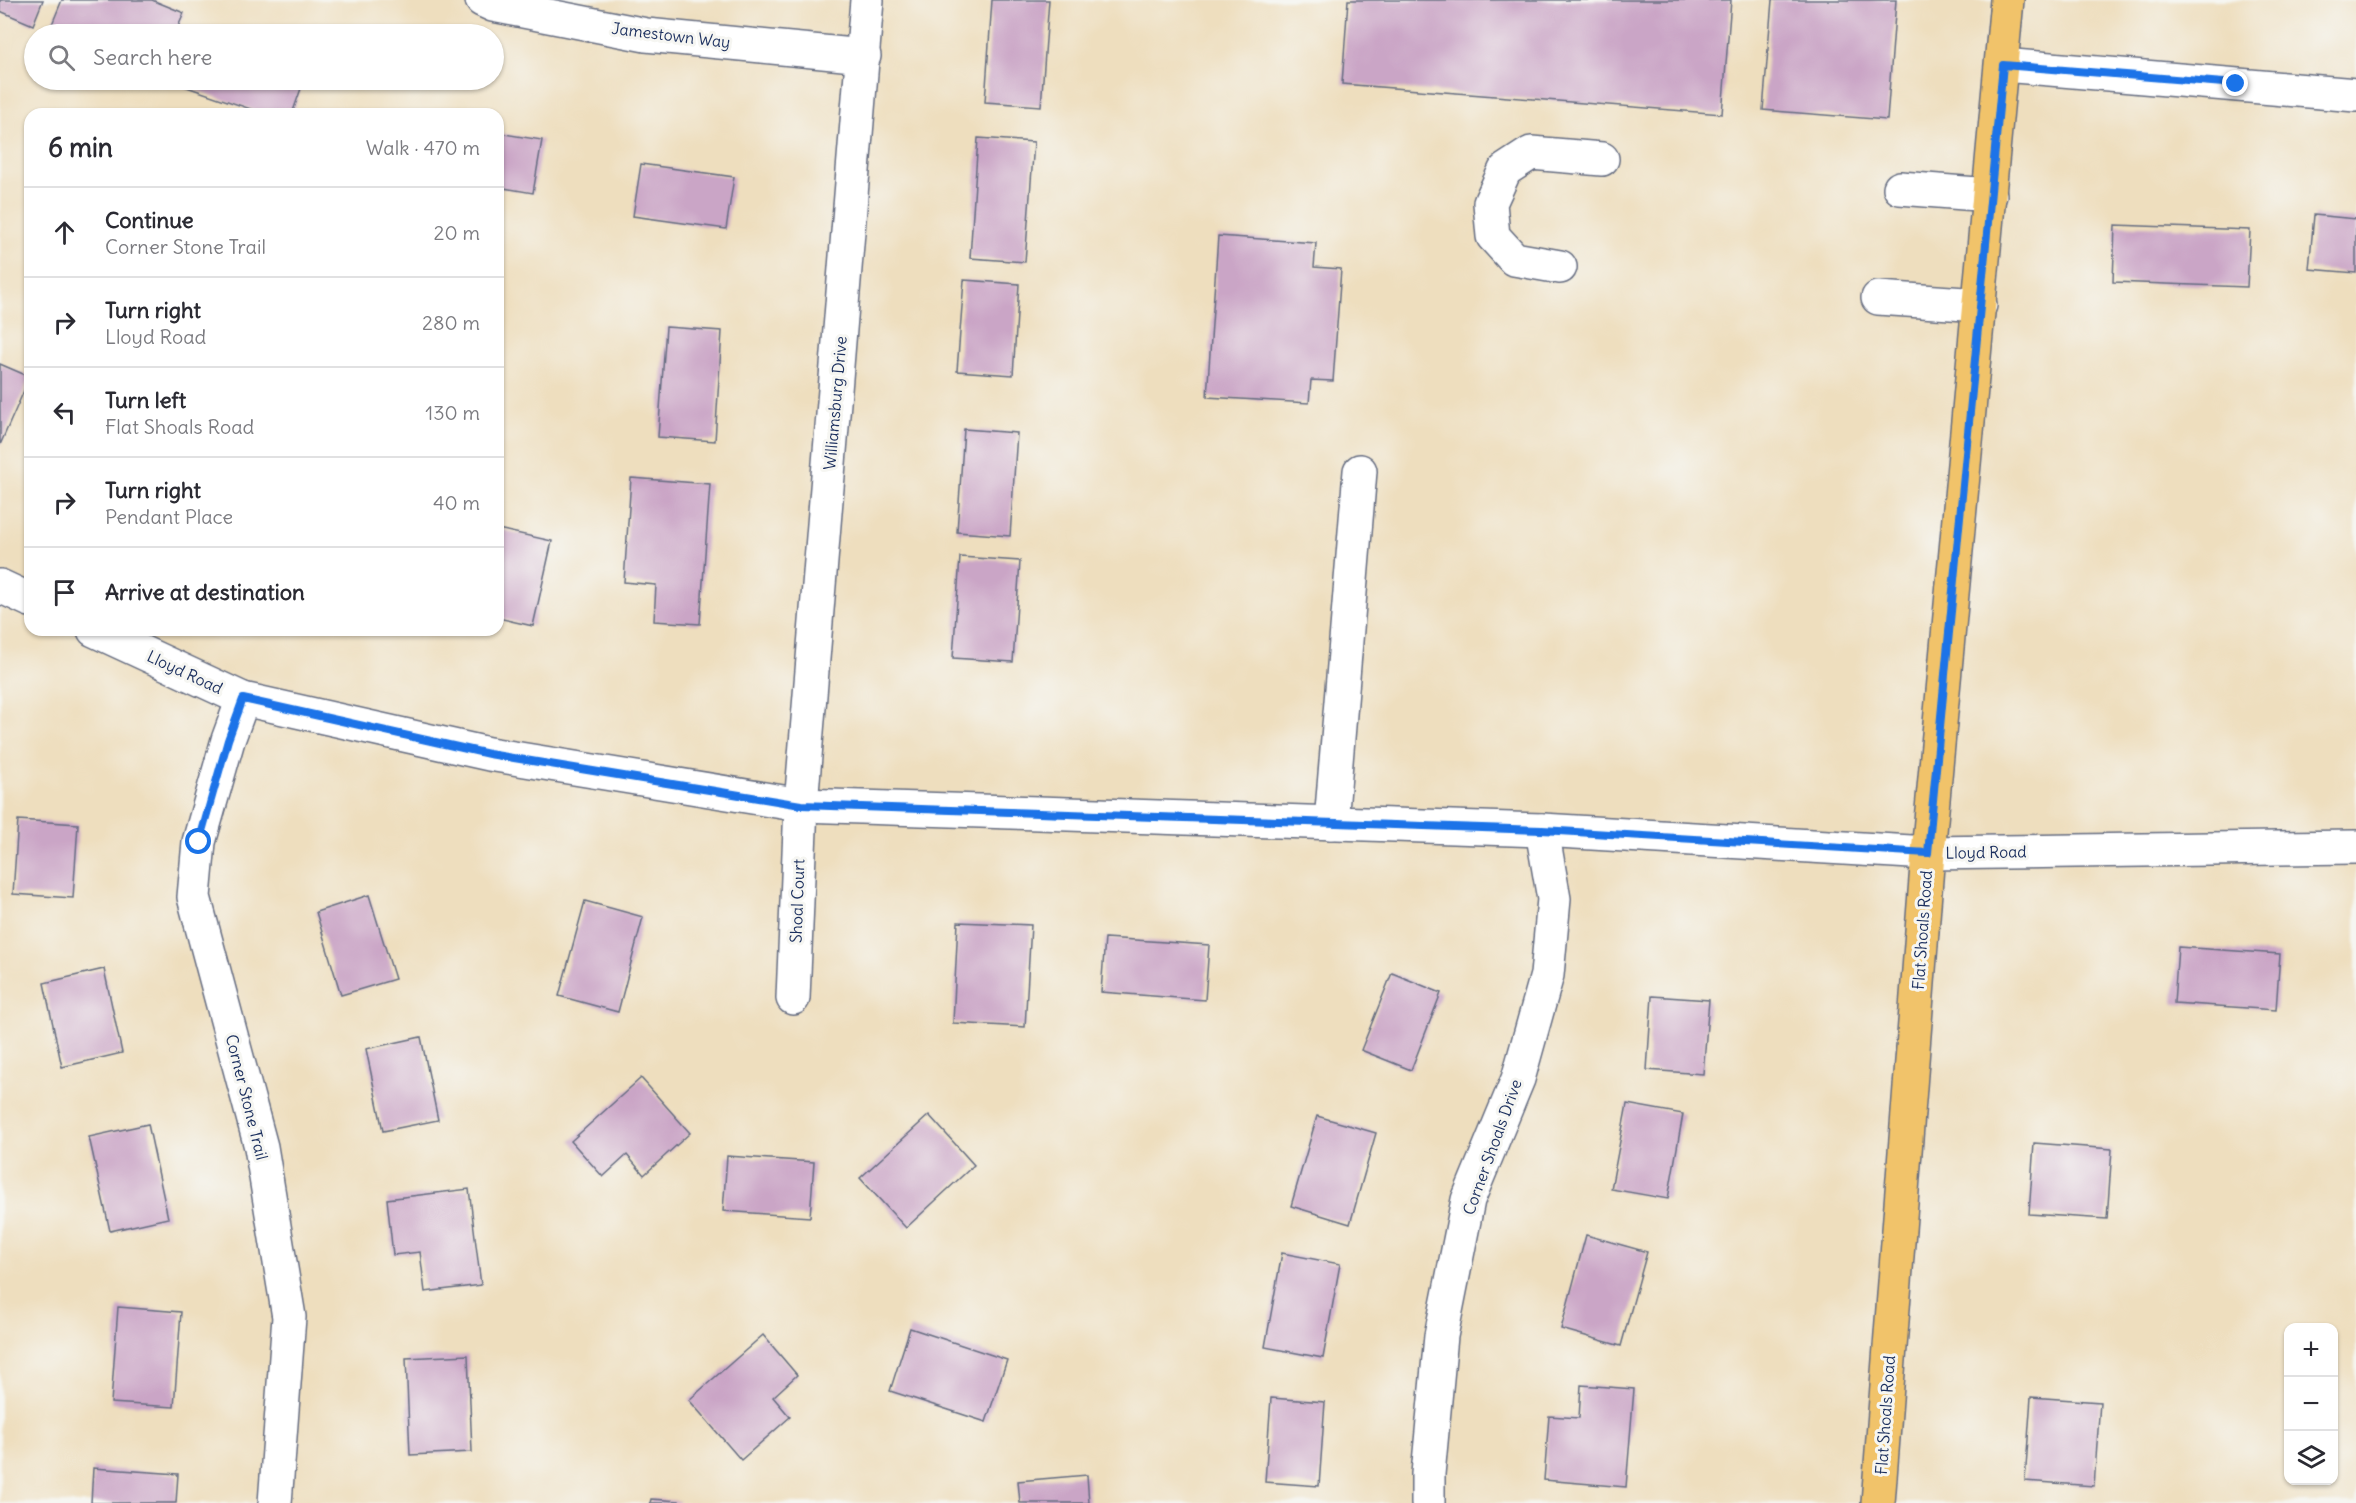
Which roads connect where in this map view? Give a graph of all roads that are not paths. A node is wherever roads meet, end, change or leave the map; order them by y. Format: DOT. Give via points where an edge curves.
graph roads {
  1 [pos="482,0"];
  2 [pos="867,0"];
  3 [pos="2007,0"];
  4 [pos="864,56"];
  5 [pos="2003,65"];
  6 [pos="2356,95"];
  7 [pos="1602,159"];
  8 [pos="1900,188"];
  9 [pos="1990,195"];
  10 [pos="1560,267"];
  11 [pos="1878,298"];
  12 [pos="1980,305"];
  13 [pos="1360,471"];
  14 [pos="0,586"];
  15 [pos="24,597"];
  16 [pos="107,636"];
  17 [pos="243,699"];
  18 [pos="801,805"];
  19 [pos="1331,823"];
  20 [pos="1542,830"];
  21 [pos="2356,847"];
  22 [pos="1928,853"];
  23 [pos="793,998"];
  24 [pos="275,1503"];
  25 [pos="1428,1503"];
  26 [pos="1878,1503"];
  1 -- 4 [label="street, Jamestown Way" via="646,35"];
  2 -- 4 [label="street, Williamsburg Drive"];
  3 -- 5 [label="main road, Flat Shoals Road"];
  4 -- 18 [label="street, Williamsburg Drive"];
  5 -- 6 [label="street"];
  5 -- 9 [label="main road, Flat Shoals Road"];
  7 -- 10 [label="street" via="1531,153 1505,170 1490,203 1493,236 1514,259"];
  8 -- 9 [label="street"];
  9 -- 12 [label="main road, Flat Shoals Road"];
  11 -- 12 [label="street"];
  12 -- 22 [label="main road, Flat Shoals Road"];
  13 -- 19 [label="street"];
  14 -- 15 [label="street"];
  16 -- 17 [label="street, Lloyd Road"];
  17 -- 18 [label="street, Lloyd Road" via="489,754"];
  17 -- 24 [label="street, Corner Stone Trail" via="199,842 194,897 261,1147 289,1317"];
  18 -- 19 [label="street, Lloyd Road"];
  18 -- 23 [label="street, Shoal Court"];
  19 -- 20 [label="street, Lloyd Road"];
  20 -- 22 [label="street, Lloyd Road"];
  20 -- 25 [label="street, Corner Shoals Drive" via="1554,899 1546,975 1518,1079 1468,1200 1441,1336"];
  21 -- 22 [label="street, Lloyd Road"];
  22 -- 26 [label="main road, Flat Shoals Road"];
}
